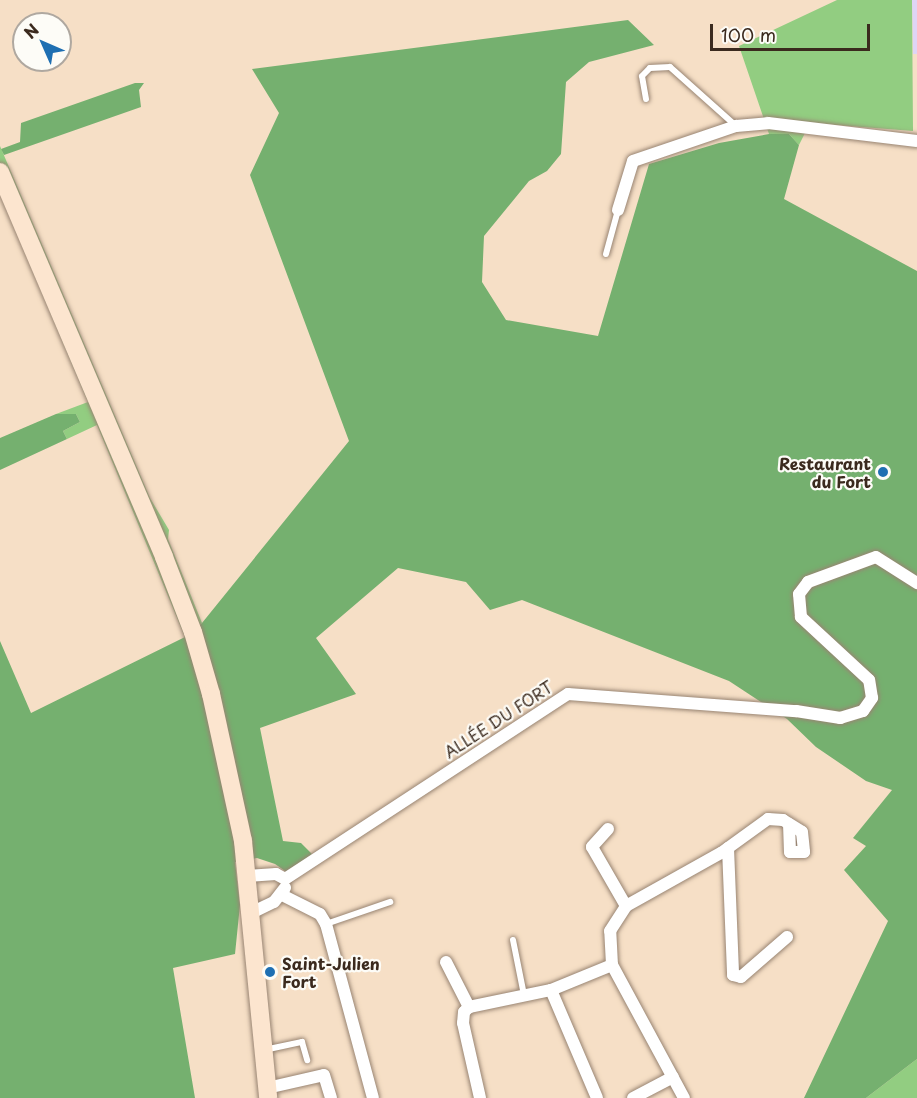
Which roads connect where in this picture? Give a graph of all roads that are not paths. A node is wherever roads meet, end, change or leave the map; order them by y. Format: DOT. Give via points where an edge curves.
graph roads {
  1 [pos="646,99"];
  2 [pos="736,126"];
  3 [pos="917,141"];
  4 [pos="0,172"];
  5 [pos="618,210"];
  6 [pos="606,254"];
  7 [pos="917,583"];
  8 [pos="789,824"];
  9 [pos="608,829"];
  10 [pos="728,848"];
  11 [pos="247,876"];
  12 [pos="285,879"];
  13 [pos="282,895"];
  14 [pos="390,902"];
  15 [pos="626,906"];
  16 [pos="251,913"];
  17 [pos="326,924"];
  18 [pos="787,937"];
  19 [pos="513,940"];
  20 [pos="447,962"];
  21 [pos="612,964"];
  22 [pos="551,990"];
  23 [pos="524,995"];
  24 [pos="469,1007"];
  25 [pos="264,1050"];
  26 [pos="307,1060"];
  27 [pos="673,1077"];
  28 [pos="268,1093"];
  29 [pos="331,1098"];
  30 [pos="373,1098"];
  31 [pos="480,1098"];
  32 [pos="597,1098"];
  33 [pos="633,1098"];
  34 [pos="684,1098"];
  1 -- 2 [label="lane" via="642,76 650,68 670,67 679,71"];
  2 -- 3 [label="street" via="768,123"];
  2 -- 5 [label="street" via="633,160"];
  4 -- 11 [label="main road" via="193,632 211,694"];
  5 -- 6 [label="lane"];
  7 -- 12 [label="street, ALLÉE DU FORT" via="876,557 807,582 799,594 801,616 869,680 872,698 863,711 840,718 796,711 568,694"];
  8 -- 10 [label="street" via="776,817 768,819"];
  9 -- 15 [label="street" via="592,847"];
  10 -- 15 [label="street"];
  10 -- 18 [label="street" via="736,978"];
  11 -- 12 [label="street" via="276,874"];
  11 -- 16 [label="main road"];
  12 -- 13 [label="street"];
  13 -- 16 [label="street"];
  13 -- 17 [label="street" via="320,914"];
  14 -- 17 [label="lane"];
  15 -- 21 [label="street" via="610,931"];
  16 -- 25 [label="main road"];
  17 -- 30 [label="street"];
  19 -- 23 [label="lane"];
  20 -- 24 [label="street"];
  21 -- 22 [label="street"];
  21 -- 27 [label="street"];
  22 -- 23 [label="street"];
  22 -- 32 [label="street"];
  23 -- 24 [label="street"];
  24 -- 31 [label="street" via="463,1023"];
  25 -- 26 [label="lane" via="302,1042"];
  25 -- 28 [label="main road"];
  27 -- 33 [label="street"];
  27 -- 34 [label="street"];
  28 -- 29 [label="street" via="324,1075"];
}
